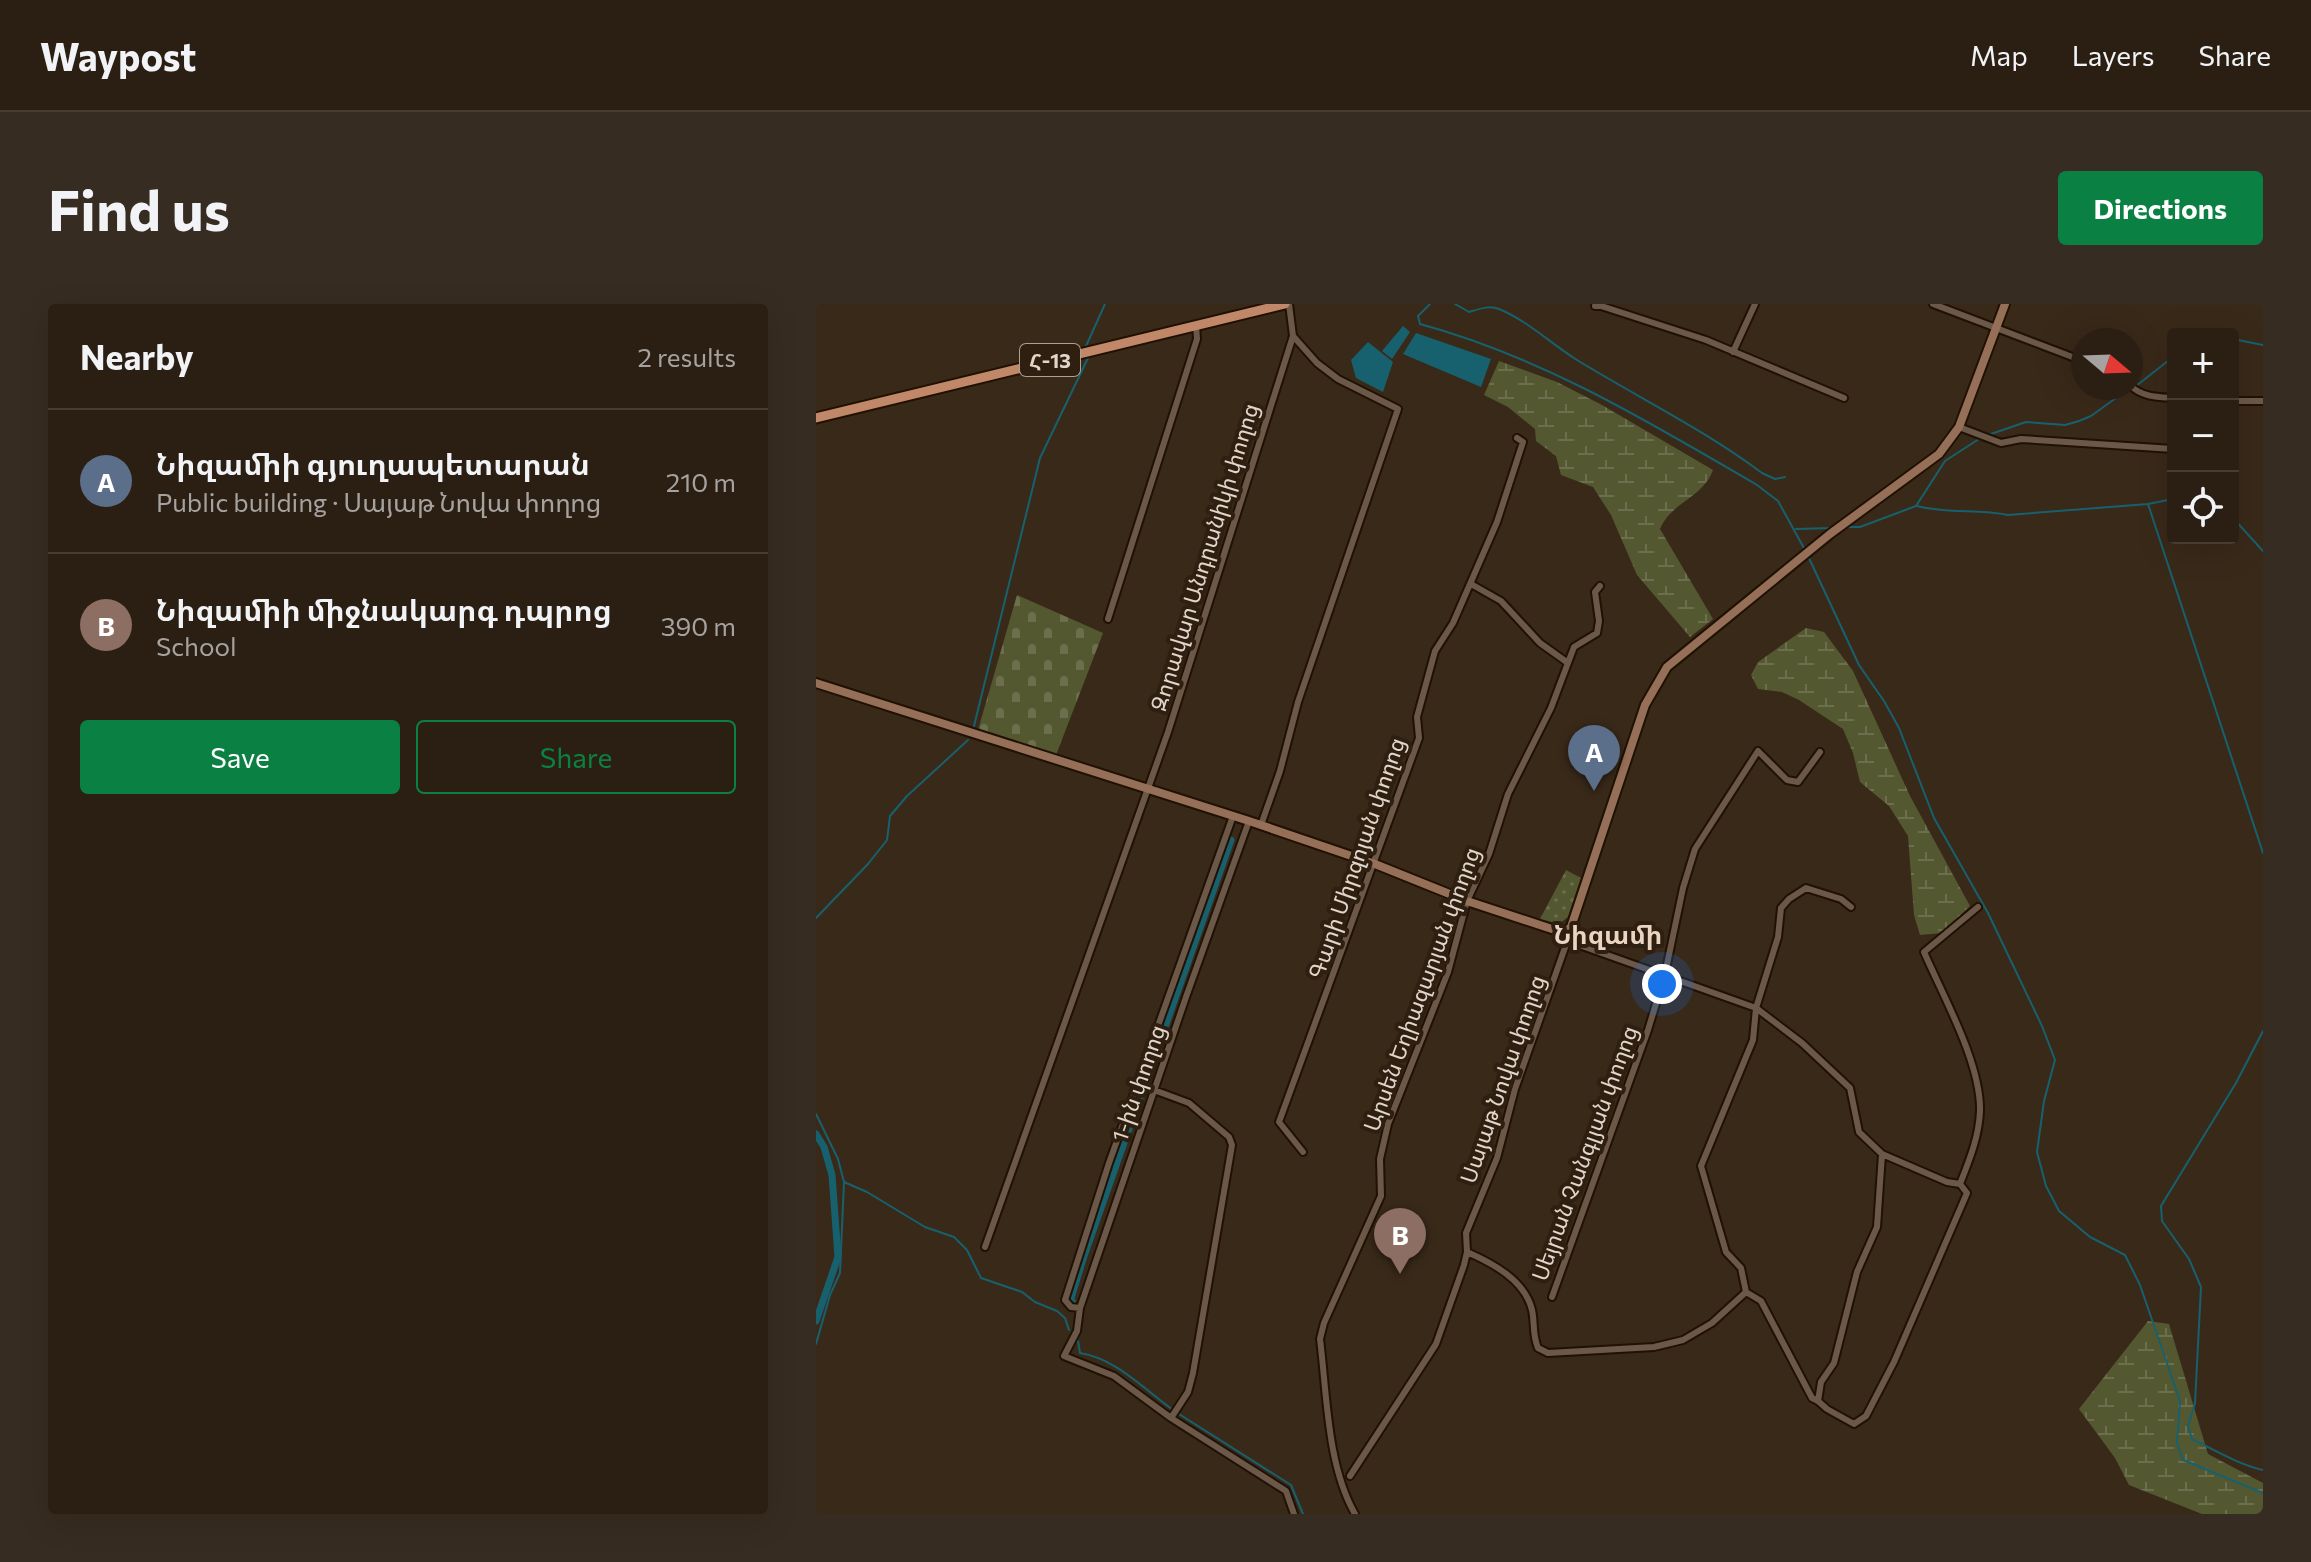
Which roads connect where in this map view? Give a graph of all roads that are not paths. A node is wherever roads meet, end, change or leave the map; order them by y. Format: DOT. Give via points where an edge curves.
graph roads {
  1 [pos="1287,304"];
  2 [pos="1755,304"];
  3 [pos="1933,304"];
  4 [pos="2005,304"];
  5 [pos="1595,306"];
  6 [pos="1196,325"];
  7 [pos="1996,329"];
  8 [pos="1293,336"];
  9 [pos="1733,352"];
  10 [pos="2071,357"];
  11 [pos="2143,394"];
  12 [pos="2167,397"];
  13 [pos="1844,398"];
  14 [pos="2239,401"];
  15 [pos="2263,401"];
  16 [pos="816,418"];
  17 [pos="1959,427"];
  18 [pos="1517,438"];
  19 [pos="2167,449"];
  20 [pos="1471,584"];
  21 [pos="1600,586"];
  22 [pos="1108,619"];
  23 [pos="1568,663"];
  24 [pos="816,683"];
  25 [pos="1820,752"];
  26 [pos="1148,788"];
  27 [pos="1233,816"];
  28 [pos="1249,821"];
  29 [pos="1261,825"];
  30 [pos="1375,864"];
  31 [pos="1467,901"];
  32 [pos="1851,907"];
  33 [pos="1978,907"];
  34 [pos="1566,937"];
  35 [pos="1665,974"];
  36 [pos="1171,992"];
  37 [pos="1186,997"];
  38 [pos="1756,1008"];
  39 [pos="1154,1090"];
  40 [pos="1303,1152"];
  41 [pos="1882,1154"];
  42 [pos="1960,1184"];
  43 [pos="985,1247"];
  44 [pos="1467,1252"];
  45 [pos="1746,1292"];
  46 [pos="1552,1297"];
  47 [pos="1080,1308"];
  48 [pos="1818,1401"];
  49 [pos="1171,1418"];
  50 [pos="1350,1476"];
  51 [pos="1294,1514"];
  52 [pos="1355,1514"];
  1 -- 6 [label="main road, Հ-13"];
  1 -- 8 [label="street"];
  2 -- 9 [label="street"];
  3 -- 7 [label="street"];
  4 -- 7 [label="main road, Սայաթ Նովա փողոց"];
  5 -- 9 [label="street"];
  6 -- 16 [label="main road, Հ-13"];
  6 -- 22 [label="street" via="1197,339"];
  7 -- 10 [label="street"];
  7 -- 17 [label="main road, Սայաթ Նովա փողոց"];
  8 -- 26 [label="street, Զորավար Անդրանիկի փողոց"];
  8 -- 29 [label="street" via="1327,373 1398,409"];
  9 -- 13 [label="street"];
  11 -- 12 [label="street"];
  14 -- 15 [label="street"];
  17 -- 19 [label="street" via="2001,443 2021,439"];
  17 -- 34 [label="main road, Սայաթ Նովա փողոց" via="1939,454 1812,548 1667,667 1645,705"];
  18 -- 20 [label="street, Գարի Միրզոյան փողոց" via="1523,442 1517,464"];
  20 -- 23 [label="street" via="1501,601 1540,643"];
  20 -- 30 [label="street, Գարի Միրզոյան փողոց" via="1435,651 1417,717 1419,738"];
  21 -- 23 [label="street, Արսեն Եղիազարյան փողոց" via="1595,592 1597,633 1574,647"];
  23 -- 31 [label="street, Արսեն Եղիազարյան փողոց" via="1508,794"];
  24 -- 26 [label="main road"];
  25 -- 35 [label="street, Սեյրան Չանգլյան փողոց" via="1798,782 1787,780 1758,751 1695,849"];
  26 -- 27 [label="main road"];
  26 -- 43 [label="street, Զորավար Անդրանիկի փողոց"];
  27 -- 28 [label="main road"];
  27 -- 36 [label="street"];
  28 -- 29 [label="main road"];
  28 -- 37 [label="street, 1-ին փողոց"];
  29 -- 30 [label="main road"];
  30 -- 31 [label="main road"];
  30 -- 40 [label="street, Գարի Միրզոյան փողոց" via="1279,1122"];
  31 -- 34 [label="main road"];
  31 -- 52 [label="street, Արսեն Եղիազարյան փողոց" via="1448,972 1388,1124 1380,1159 1381,1196 1320,1339 1337,1468"];
  32 -- 38 [label="street" via="1806,888 1789,899 1781,908 1778,937"];
  33 -- 42 [label="street" via="1924,952 1978,1087 1977,1134"];
  34 -- 35 [label="street"];
  34 -- 44 [label="street, Սայաթ Նովա փողոց" via="1497,1158 1466,1233"];
  35 -- 38 [label="street"];
  35 -- 46 [label="street, Սեյրան Չանգլյան փողոց"];
  36 -- 37 [label="street"];
  36 -- 47 [label="street" via="1065,1300"];
  37 -- 39 [label="street, 1-ին փողոց"];
  38 -- 41 [label="street" via="1850,1088 1859,1132"];
  38 -- 45 [label="street" via="1753,1040 1701,1166 1726,1252 1741,1268"];
  39 -- 47 [label="street, 1-ին փողոց"];
  39 -- 49 [label="street" via="1189,1103 1232,1145 1193,1373"];
  41 -- 42 [label="street"];
  41 -- 48 [label="street" via="1877,1227 1857,1272 1834,1363 1821,1382"];
  42 -- 48 [label="street" via="1967,1193 1866,1416 1854,1424"];
  44 -- 45 [label="street" via="1518,1284 1530,1301 1538,1348 1548,1353 1654,1347 1683,1340 1712,1323"];
  44 -- 50 [label="street, Սայաթ Նովա փողոց" via="1436,1344"];
  45 -- 48 [label="street" via="1761,1301"];
  47 -- 49 [label="street, 1-ին փողոց" via="1077,1331 1064,1356 1114,1376"];
  49 -- 51 [label="street" via="1286,1491"];
}
